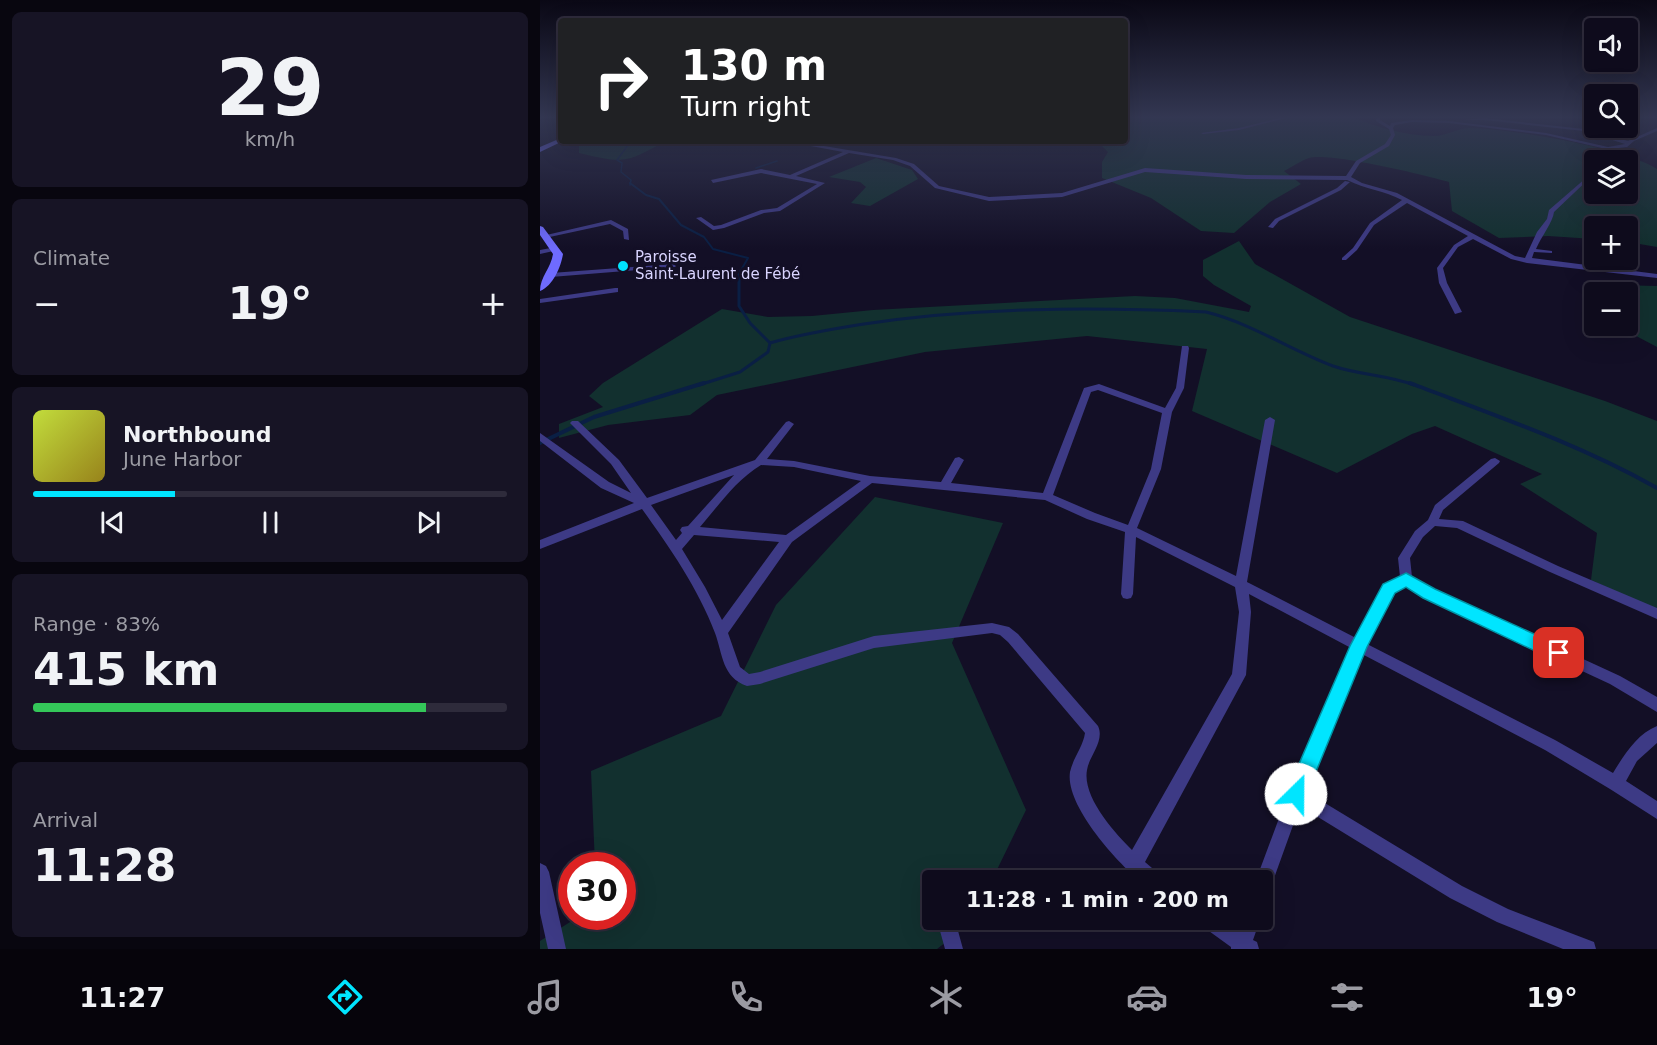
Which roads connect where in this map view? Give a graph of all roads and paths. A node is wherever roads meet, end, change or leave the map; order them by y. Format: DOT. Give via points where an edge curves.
graph roads {
  1 [pos="829,160"];
  2 [pos="892,160"];
  3 [pos="1360,160"];
  4 [pos="792,176"];
  5 [pos="1348,180"];
  6 [pos="713,181"];
  7 [pos="1584,181"];
  8 [pos="1405,201"];
  9 [pos="699,218"];
  10 [pos="1271,227"];
  11 [pos="543,232"];
  12 [pos="1471,237"];
  13 [pos="627,239"];
  14 [pos="555,249"];
  15 [pos="1531,250"];
  16 [pos="540,252"];
  17 [pos="1550,252"];
  18 [pos="1344,259"];
  19 [pos="1527,261"];
  20 [pos="673,266"];
  21 [pos="551,275"];
  22 [pos="1657,276"];
  23 [pos="541,287"];
  24 [pos="615,290"];
  25 [pos="540,301"];
  26 [pos="1458,312"];
  27 [pos="1185,348"];
  28 [pos="1167,412"];
  29 [pos="1270,420"];
  30 [pos="575,423"];
  31 [pos="789,424"];
  32 [pos="540,436"];
  33 [pos="959,459"];
  34 [pos="1495,461"];
  35 [pos="759,462"];
  36 [pos="870,479"];
  37 [pos="944,485"];
  38 [pos="1047,497"];
  39 [pos="644,504"];
  40 [pos="1432,522"];
  41 [pos="688,530"];
  42 [pos="1131,530"];
  43 [pos="788,539"];
  44 [pos="540,545"];
  45 [pos="676,548"];
  46 [pos="1406,579"];
  47 [pos="1241,584"];
  48 [pos="1127,594"];
  49 [pos="1657,614"];
  50 [pos="721,632"];
  51 [pos="1359,646"];
  52 [pos="1657,705"];
  53 [pos="1657,733"];
  54 [pos="1616,783"];
  55 [pos="1296,794"];
  56 [pos="1657,812"];
  57 [pos="1134,864"];
  58 [pos="1142,870"];
  59 [pos="1269,870"];
  60 [pos="540,872"];
  61 [pos="949,930"];
  62 [pos="1221,930"];
  63 [pos="1248,930"];
  64 [pos="1557,943"];
  65 [pos="1244,947"];
  66 [pos="557,949"];
  67 [pos="954,949"];
  68 [pos="1587,949"];
  1 -- 4 [label="street"];
  2 -- 5 [label="street" via="906,163 936,187 989,199 1062,195 1145,170"];
  3 -- 5 [label="street"];
  4 -- 6 [label="street" via="756,171"];
  4 -- 9 [label="street" via="822,184 778,210 722,227 713,228"];
  5 -- 8 [label="street" via="1390,192"];
  5 -- 10 [label="street"];
  7 -- 15 [label="street" via="1551,211"];
  8 -- 12 [label="street"];
  8 -- 18 [label="street" via="1367,228"];
  11 -- 13 [label="street" via="611,222 626,230"];
  11 -- 14 [label="street"];
  12 -- 19 [label="street" via="1505,255"];
  12 -- 26 [label="street" via="1456,246 1440,268"];
  14 -- 16 [label="street"];
  14 -- 21 [label="street" via="557,262"];
  15 -- 17 [label="street"];
  15 -- 19 [label="street"];
  19 -- 22 [label="street"];
  20 -- 21 [label="street"];
  21 -- 23 [label="street"];
  24 -- 25 [label="street"];
  27 -- 28 [label="street" via="1180,388"];
  28 -- 38 [label="street" via="1099,387 1087,390"];
  28 -- 42 [label="street" via="1156,469"];
  29 -- 47 [label="street"];
  30 -- 39 [label="street" via="615,462"];
  31 -- 35 [label="street"];
  32 -- 39 [label="street" via="605,485"];
  33 -- 37 [label="street"];
  34 -- 40 [label="street" via="1439,508"];
  35 -- 36 [label="street" via="794,464"];
  35 -- 39 [label="street"];
  35 -- 41 [label="street" via="744,471"];
  36 -- 37 [label="street"];
  36 -- 43 [label="street"];
  37 -- 38 [label="street"];
  38 -- 42 [label="street"];
  39 -- 44 [label="street"];
  39 -- 45 [label="street"];
  40 -- 46 [label="street" via="1404,558"];
  40 -- 49 [label="street" via="1459,524"];
  41 -- 43 [label="street"];
  41 -- 45 [label="street"];
  42 -- 47 [label="street"];
  42 -- 48 [label="street"];
  43 -- 50 [label="street"];
  45 -- 50 [label="street"];
  46 -- 51 [label="street" via="1389,588"];
  46 -- 52 [label="street" via="1429,594 1614,680"];
  47 -- 51 [label="street"];
  47 -- 57 [label="street" via="1245,612 1239,675"];
  50 -- 57 [label="street" via="734,671 747,680 874,642 992,628 1004,631 1093,731 1093,741 1078,778 1083,796 1102,828"];
  51 -- 54 [label="street"];
  51 -- 55 [label="street"];
  53 -- 54 [label="street" via="1632,756"];
  54 -- 56 [label="street"];
  55 -- 59 [label="street"];
  55 -- 64 [label="street" via="1456,892"];
  57 -- 58 [label="street"];
  60 -- 66 [label="street"];
  61 -- 67 [label="street"];
  62 -- 65 [label="street"];
  63 -- 65 [label="street"];
  64 -- 68 [label="street"];
}
